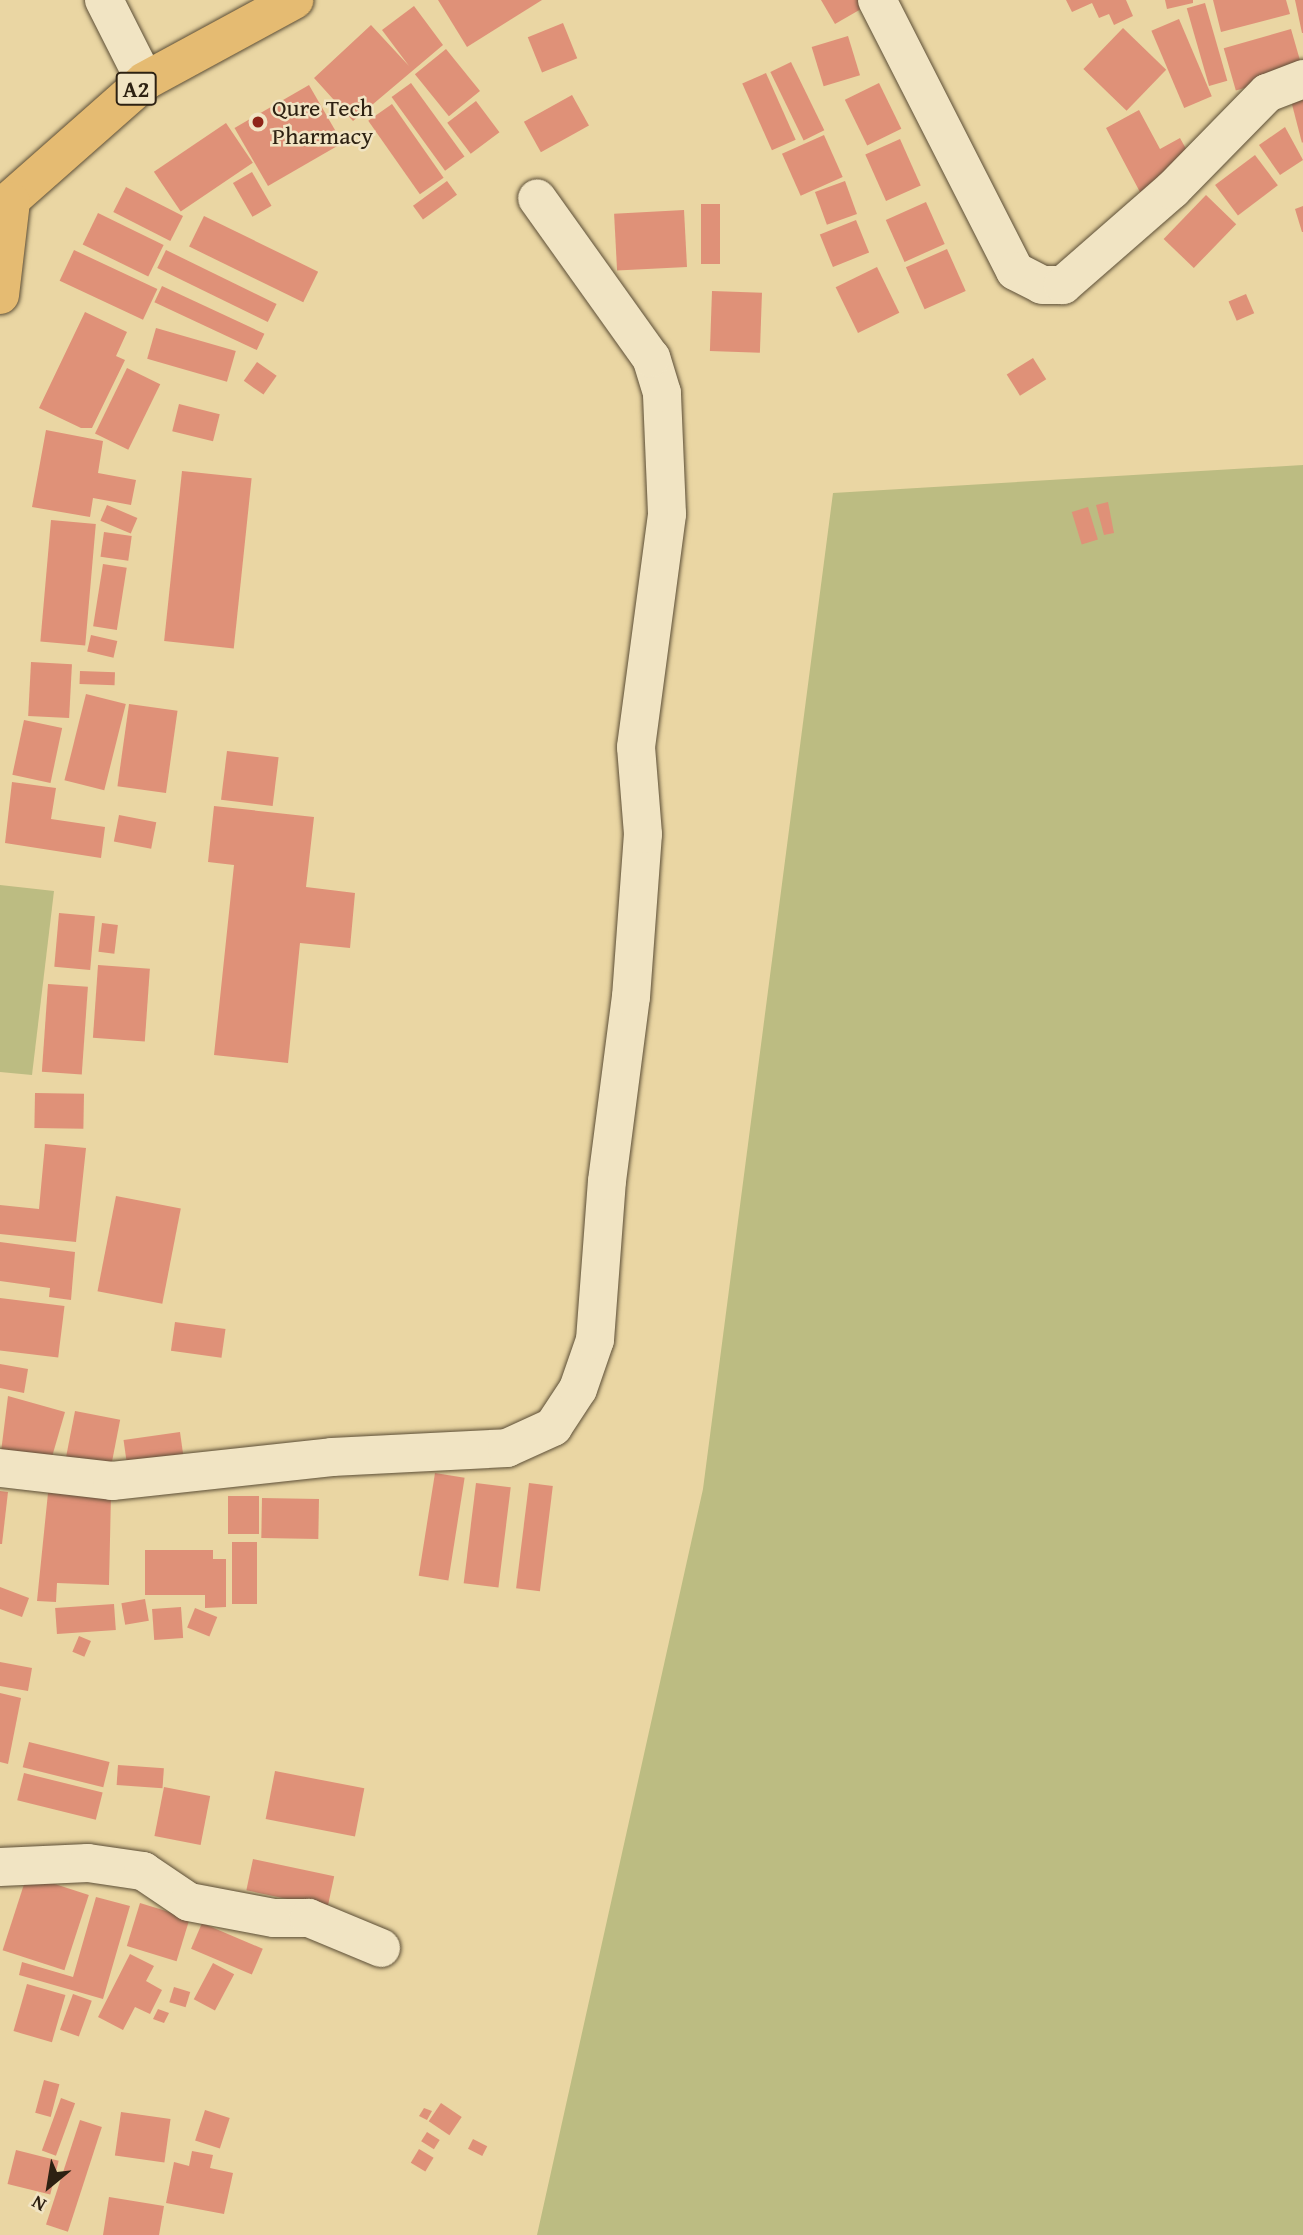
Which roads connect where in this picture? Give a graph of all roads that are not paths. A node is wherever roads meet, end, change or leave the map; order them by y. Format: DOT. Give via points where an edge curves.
graph roads {
  1 [pos="104,0"];
  2 [pos="294,0"];
  3 [pos="877,0"];
  4 [pos="1303,79"];
  5 [pos="145,81"];
  6 [pos="537,198"];
  7 [pos="6,206"];
  8 [pos="0,295"];
  9 [pos="0,1468"];
  10 [pos="0,1867"];
  11 [pos="381,1948"];
  1 -- 5 [label="street"];
  2 -- 5 [label="main road, A2"];
  3 -- 4 [label="street" via="1016,271 1042,285 1063,285 1172,190 1267,93"];
  5 -- 7 [label="main road, A2"];
  6 -- 9 [label="street" via="651,358 662,393 667,514 636,747 643,834 631,997 607,1181 595,1340 578,1389 552,1427 507,1448 332,1457 112,1482"];
  7 -- 8 [label="main road"];
  10 -- 11 [label="street" via="88,1863 143,1871 189,1902 274,1918 309,1918"];
}
